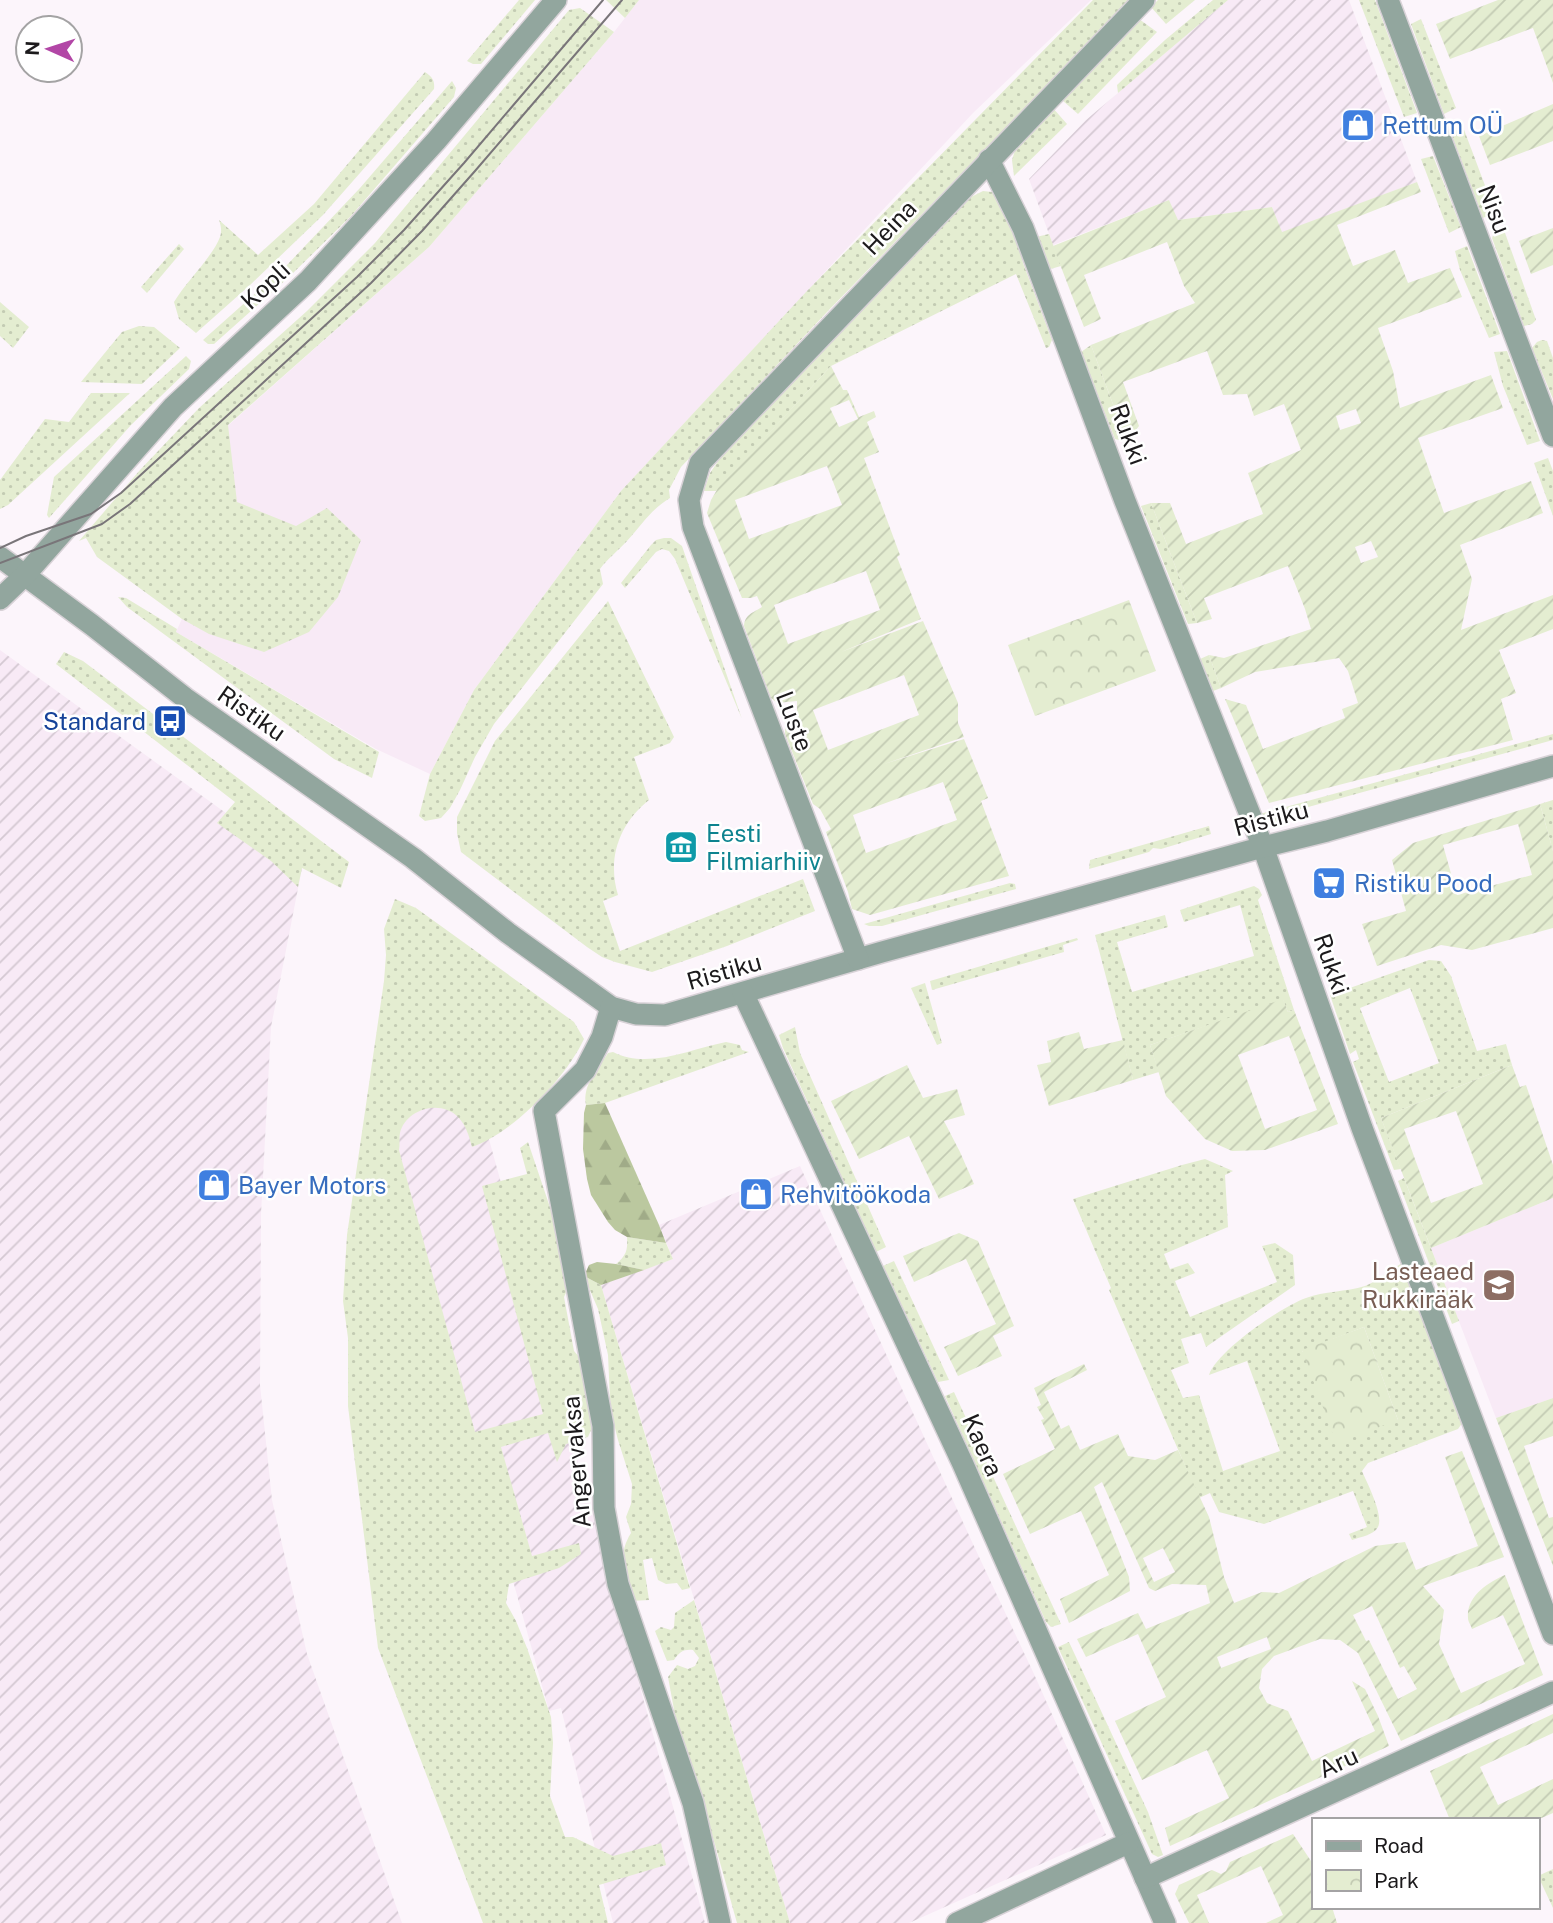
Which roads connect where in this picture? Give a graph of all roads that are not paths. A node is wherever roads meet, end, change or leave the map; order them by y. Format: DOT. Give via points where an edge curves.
graph roads {
  1 [pos="556,0"];
  2 [pos="1144,0"];
  3 [pos="1388,0"];
  4 [pos="989,160"];
  5 [pos="1553,436"];
  6 [pos="689,500"];
  7 [pos="0,557"];
  8 [pos="25,575"];
  9 [pos="0,599"];
  10 [pos="1553,766"];
  11 [pos="1263,847"];
  12 [pos="858,959"];
  13 [pos="743,993"];
  14 [pos="611,1007"];
  15 [pos="1553,1634"];
  16 [pos="1553,1692"];
  17 [pos="1128,1843"];
  18 [pos="1145,1878"];
  19 [pos="1161,1922"];
  20 [pos="720,1923"];
  21 [pos="957,1923"];
  1 -- 8 [label="street, Kopli" via="317,271 173,407"];
  2 -- 4 [label="street, Heina"];
  3 -- 5 [label="street, Nisu"];
  4 -- 6 [label="street, Heina" via="700,463"];
  4 -- 11 [label="street, Rukki" via="1023,228 1125,501"];
  6 -- 12 [label="street, Luste" via="693,527"];
  7 -- 8 [label="street, Ristiku"];
  8 -- 9 [label="street, Kopli"];
  8 -- 14 [label="street, Ristiku" via="185,698 413,858"];
  10 -- 11 [label="street, Ristiku"];
  11 -- 12 [label="street, Ristiku"];
  11 -- 15 [label="street, Rukki" via="1362,1128"];
  12 -- 13 [label="street, Ristiku"];
  13 -- 14 [label="street, Ristiku" via="665,1015"];
  13 -- 17 [label="street, Kaera" via="962,1462"];
  14 -- 20 [label="street, Angervaksa" via="585,1070 544,1111 603,1426 604,1508 618,1584 693,1803"];
  16 -- 18 [label="street, Aru"];
  17 -- 18 [label="street, Kaera"];
  17 -- 21 [label="street"];
  18 -- 19 [label="street, Kaera"];
}
